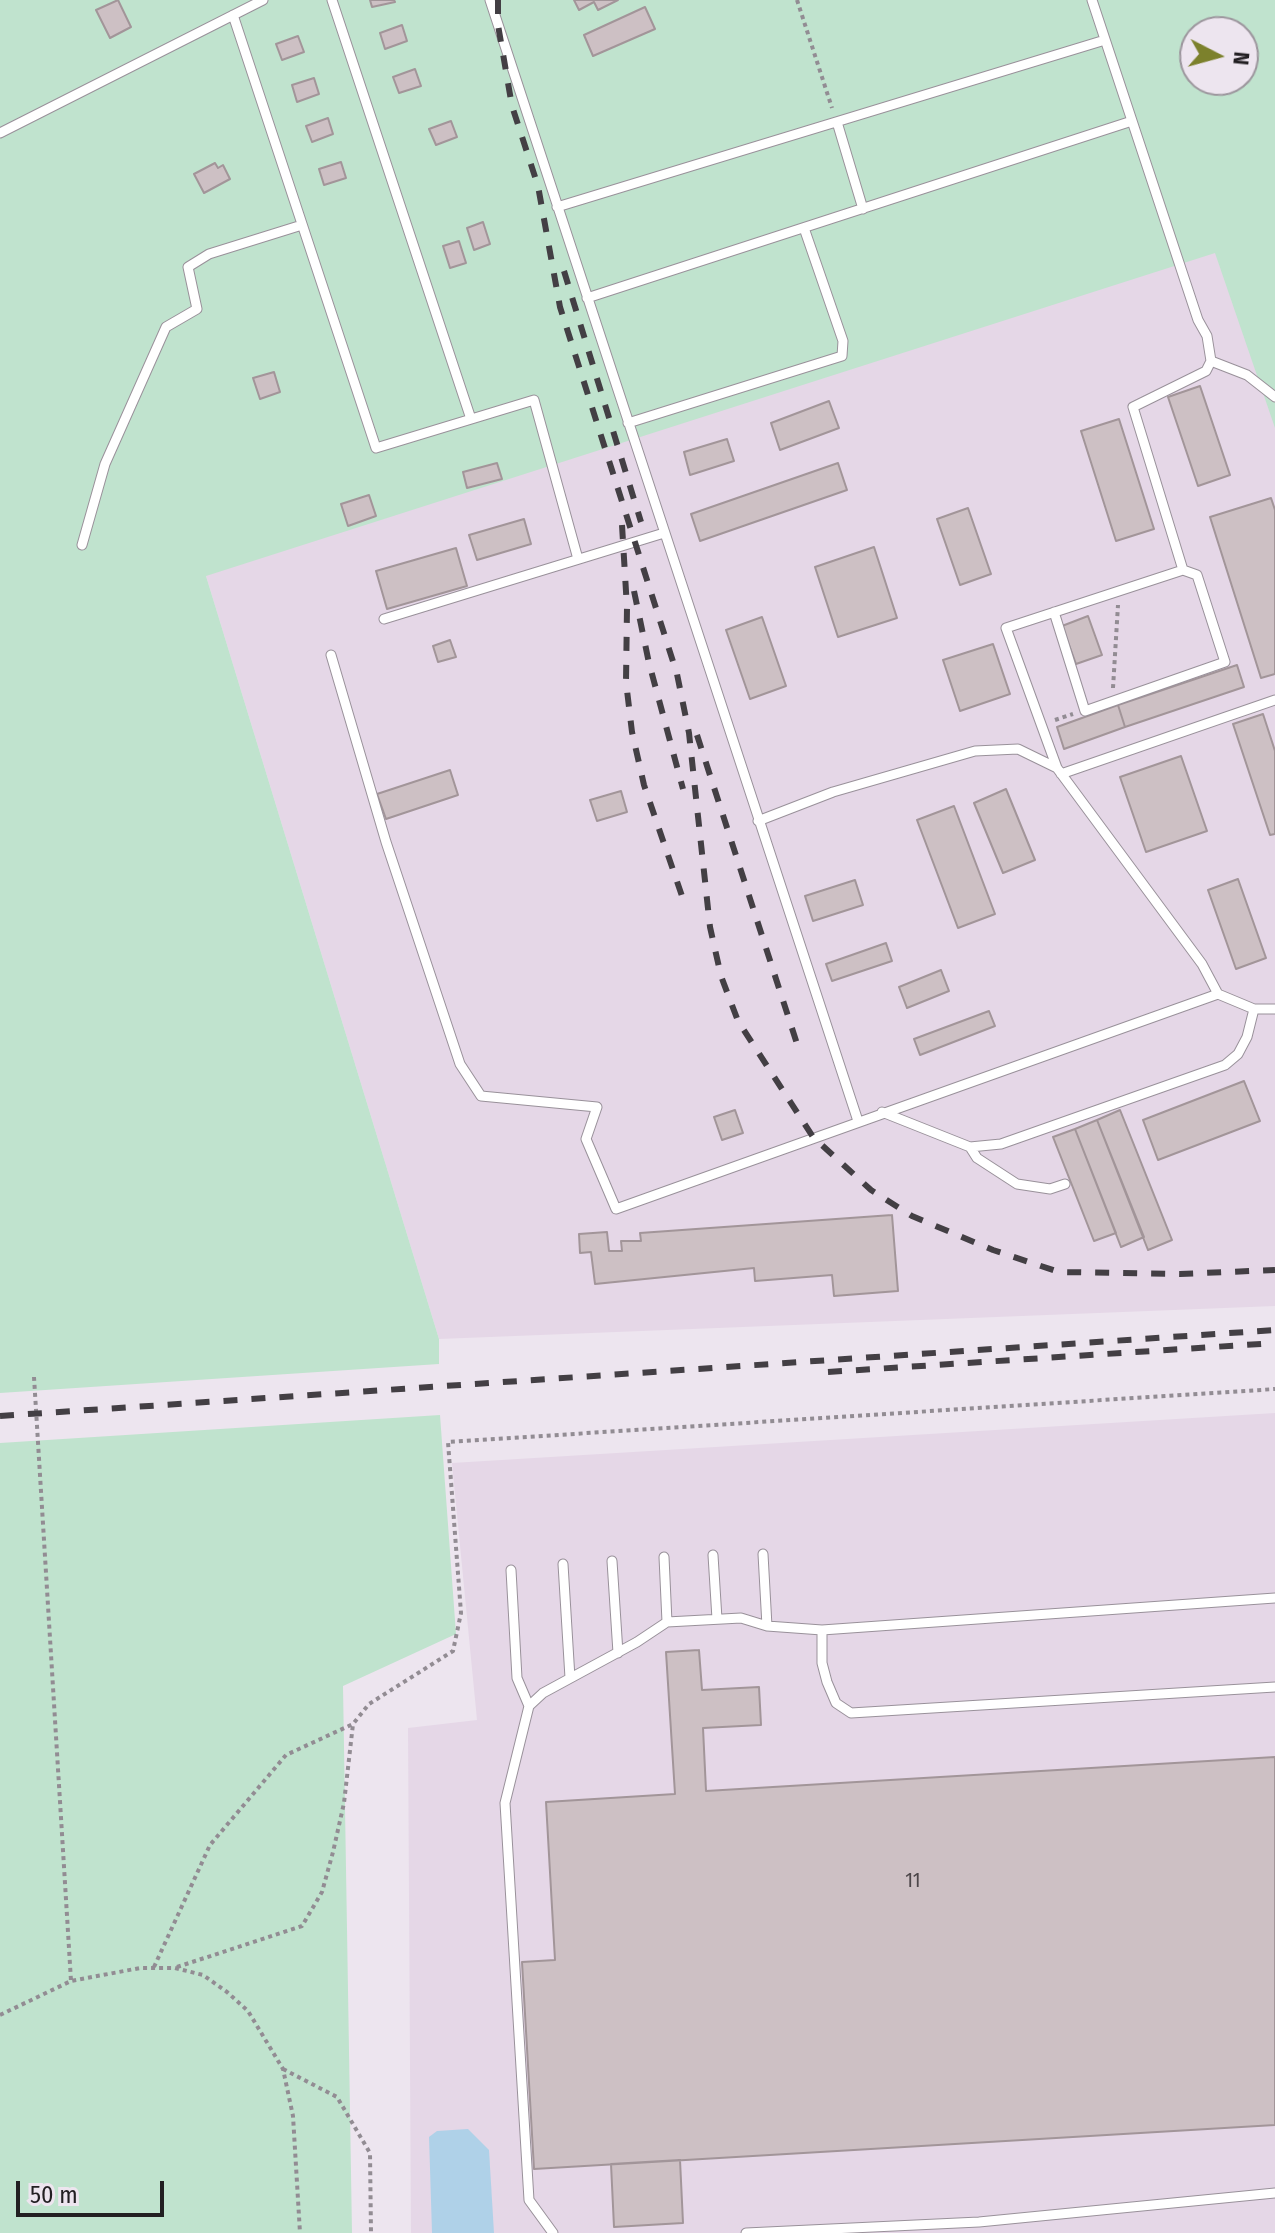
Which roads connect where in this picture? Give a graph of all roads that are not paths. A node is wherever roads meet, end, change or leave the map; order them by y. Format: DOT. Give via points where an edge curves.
graph roads {
  1 [pos="263,0"];
  2 [pos="332,0"];
  3 [pos="490,0"];
  4 [pos="1092,0"];
  5 [pos="233,15"];
  6 [pos="1105,40"];
  7 [pos="1132,121"];
  8 [pos="837,122"];
  9 [pos="0,133"];
  10 [pos="557,207"];
  11 [pos="863,209"];
  12 [pos="302,225"];
  13 [pos="804,228"];
  14 [pos="587,298"];
  15 [pos="1211,361"];
  16 [pos="1275,397"];
  17 [pos="471,419"];
  18 [pos="628,423"];
  19 [pos="664,533"];
  20 [pos="82,545"];
  21 [pos="578,559"];
  22 [pos="1183,570"];
  23 [pos="1054,612"];
  24 [pos="384,619"];
  25 [pos="331,655"];
  26 [pos="1275,700"];
  27 [pos="1059,771"];
  28 [pos="758,821"];
  29 [pos="1218,994"];
  30 [pos="1254,1009"];
  31 [pos="1275,1009"];
  32 [pos="882,1112"];
  33 [pos="858,1121"];
  34 [pos="970,1147"];
  35 [pos="1065,1184"];
  36 [pos="763,1554"];
  37 [pos="713,1555"];
  38 [pos="664,1557"];
  39 [pos="612,1561"];
  40 [pos="563,1564"];
  41 [pos="511,1570"];
  42 [pos="1275,1598"];
  43 [pos="717,1619"];
  44 [pos="667,1622"];
  45 [pos="767,1626"];
  46 [pos="822,1630"];
  47 [pos="618,1653"];
  48 [pos="570,1678"];
  49 [pos="1275,1687"];
  50 [pos="529,1706"];
  51 [pos="1275,2193"];
  52 [pos="553,2233"];
  53 [pos="746,2233"];
  1 -- 5 [label="lane"];
  2 -- 17 [label="lane"];
  3 -- 10 [label="lane"];
  4 -- 6 [label="lane"];
  5 -- 9 [label="lane"];
  5 -- 12 [label="lane"];
  6 -- 7 [label="lane"];
  6 -- 8 [label="lane"];
  7 -- 11 [label="lane"];
  7 -- 15 [label="lane" via="1207,336"];
  8 -- 10 [label="lane"];
  8 -- 11 [label="lane"];
  10 -- 14 [label="lane"];
  11 -- 13 [label="lane"];
  12 -- 17 [label="lane" via="376,448"];
  12 -- 20 [label="lane" via="209,254 188,267 197,309 166,327 105,464"];
  13 -- 14 [label="lane"];
  13 -- 18 [label="lane" via="843,341 842,356"];
  14 -- 18 [label="lane"];
  15 -- 16 [label="lane" via="1247,375"];
  15 -- 22 [label="lane" via="1206,371 1133,407"];
  17 -- 21 [label="lane" via="534,400"];
  18 -- 19 [label="lane"];
  19 -- 21 [label="lane"];
  19 -- 28 [label="lane"];
  21 -- 24 [label="lane"];
  22 -- 23 [label="lane"];
  22 -- 23 [label="lane" via="1197,575 1225,662 1085,711"];
  23 -- 27 [label="lane" via="1006,628"];
  25 -- 33 [label="lane" via="460,1064 481,1096 597,1107 586,1139 616,1209"];
  26 -- 27 [label="lane"];
  27 -- 28 [label="lane" via="1018,749 975,751 833,792"];
  27 -- 29 [label="lane" via="1202,964"];
  28 -- 33 [label="lane"];
  29 -- 30 [label="lane"];
  29 -- 32 [label="lane" via="933,1099"];
  30 -- 31 [label="lane"];
  30 -- 34 [label="lane" via="1247,1037 1225,1065 1001,1144"];
  32 -- 33 [label="lane"];
  32 -- 34 [label="lane"];
  34 -- 35 [label="lane" via="977,1158 1017,1184 1033,1189"];
  36 -- 45 [label="lane"];
  37 -- 43 [label="lane"];
  38 -- 44 [label="lane"];
  39 -- 47 [label="lane"];
  40 -- 48 [label="lane"];
  41 -- 50 [label="lane" via="517,1678"];
  42 -- 46 [label="lane"];
  43 -- 44 [label="lane"];
  43 -- 45 [label="lane" via="741,1618"];
  44 -- 47 [label="lane"];
  45 -- 46 [label="lane"];
  46 -- 49 [label="lane" via="827,1682 836,1703 851,1713"];
  47 -- 48 [label="lane"];
  48 -- 50 [label="lane"];
  50 -- 52 [label="lane" via="505,1803 529,2200"];
  51 -- 53 [label="lane" via="979,2222"];
}
